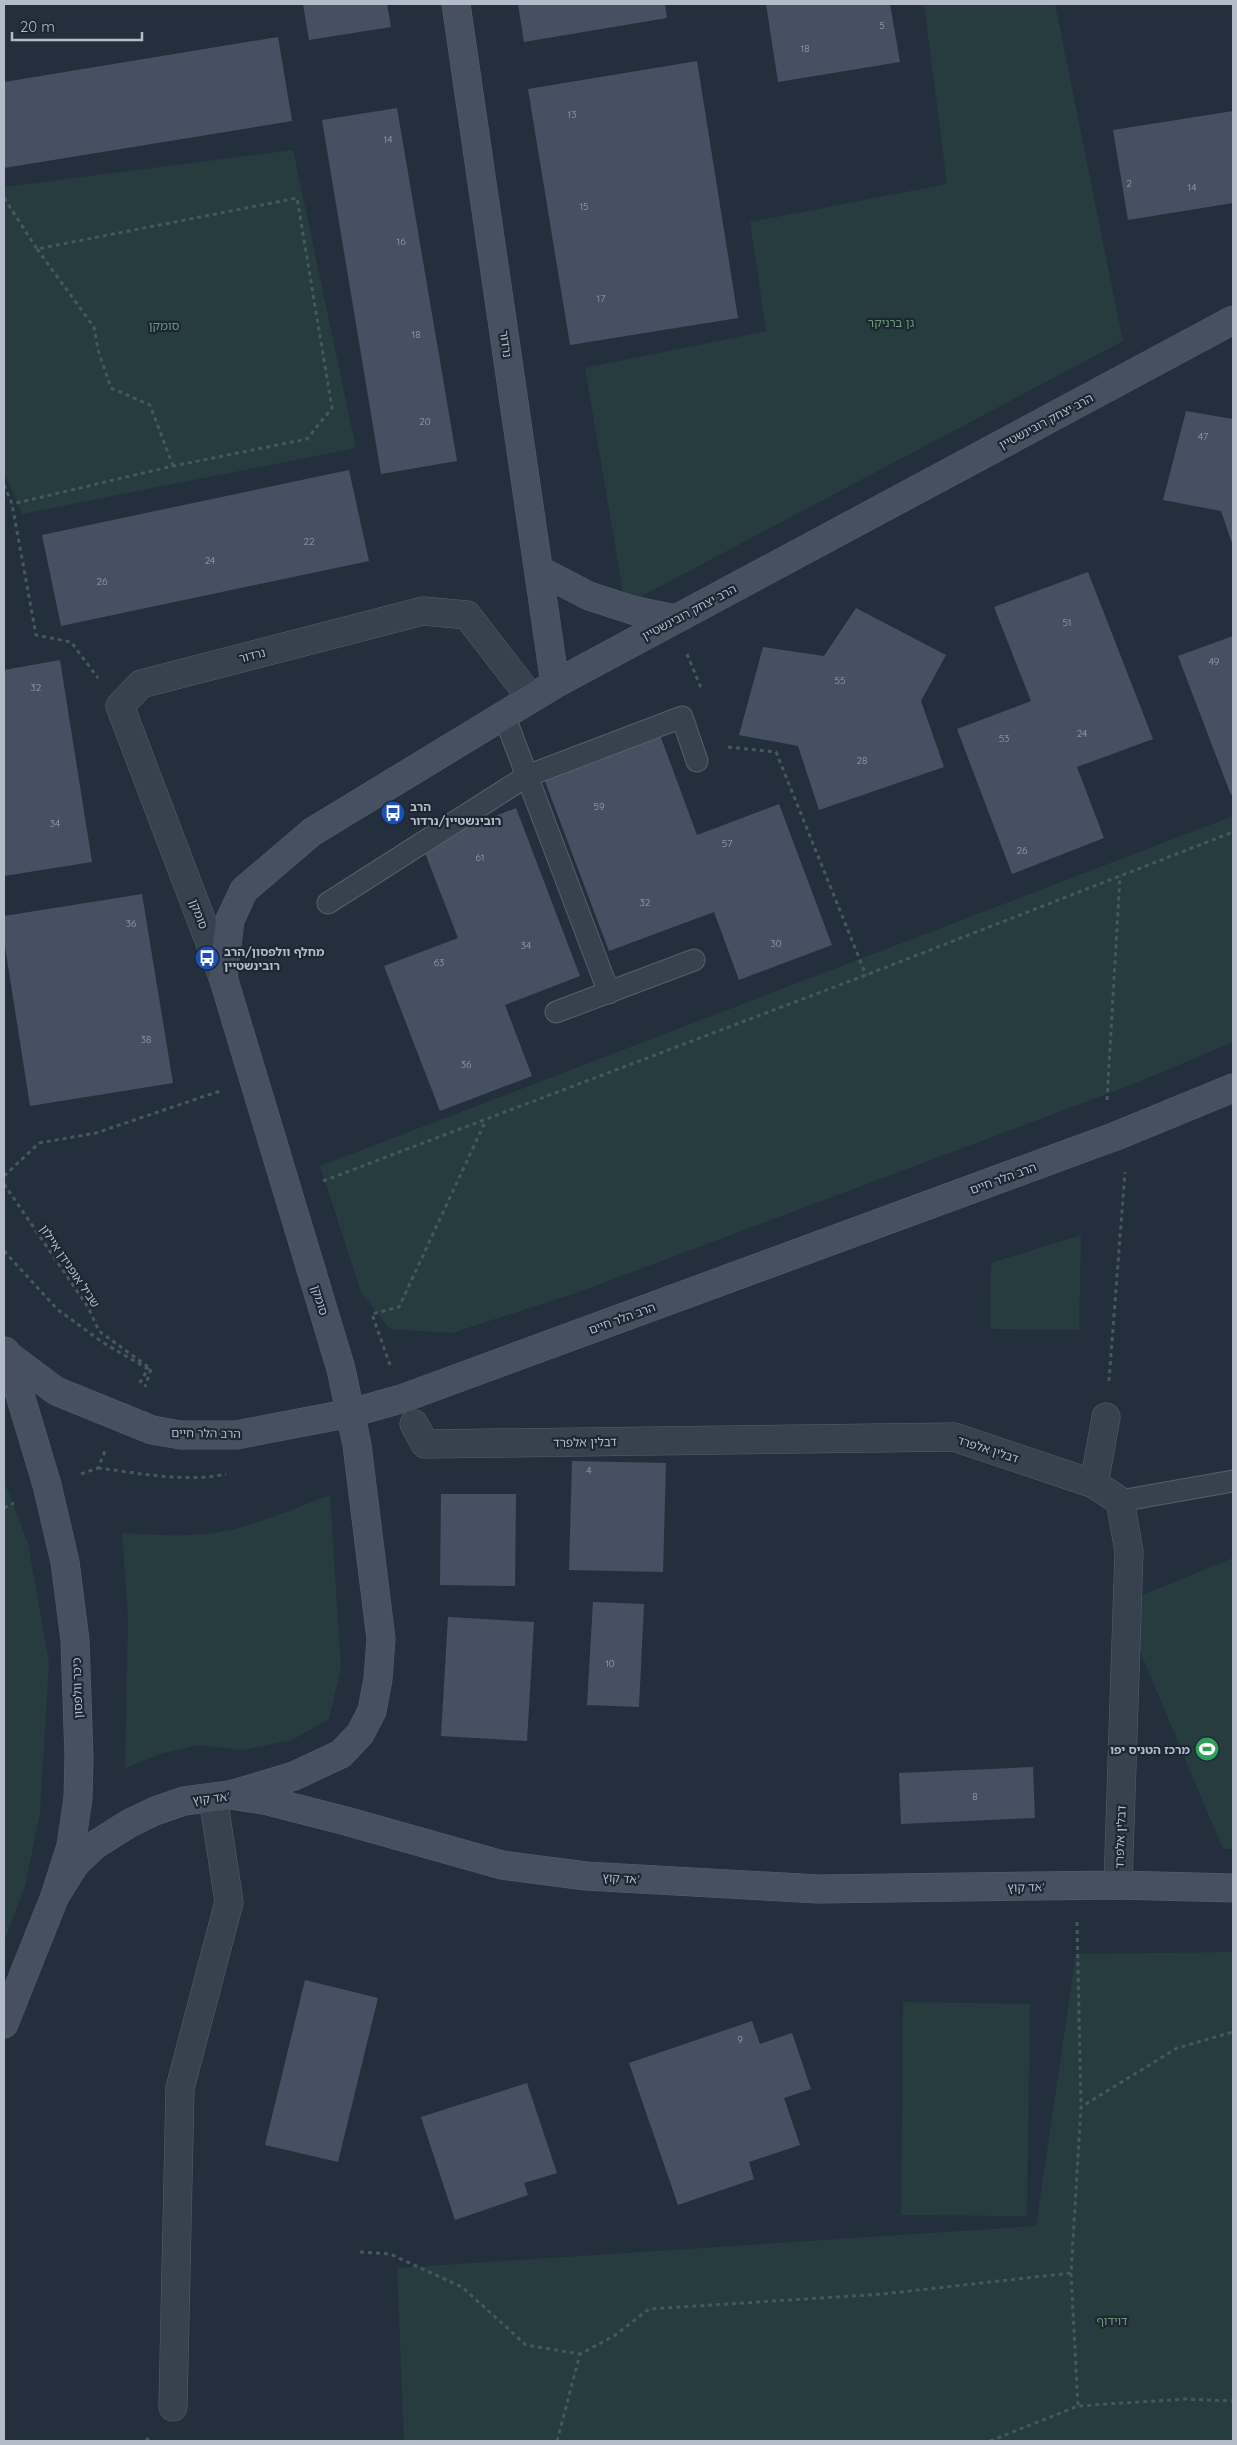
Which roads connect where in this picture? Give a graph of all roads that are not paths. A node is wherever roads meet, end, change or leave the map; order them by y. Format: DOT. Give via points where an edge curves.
graph roads {
  1 [pos="456,4"];
  2 [pos="1233,320"];
  3 [pos="539,570"];
  4 [pos="676,619"];
  5 [pos="556,684"];
  6 [pos="531,698"];
  7 [pos="120,706"];
  8 [pos="504,715"];
  9 [pos="694,753"];
  10 [pos="527,776"];
  11 [pos="328,903"];
  12 [pos="694,960"];
  13 [pos="223,977"];
  14 [pos="609,993"];
  15 [pos="556,1012"];
  16 [pos="1233,1088"];
  17 [pos="6,1352"];
  18 [pos="351,1413"];
  19 [pos="1106,1417"];
  20 [pos="414,1424"];
  21 [pos="1233,1481"];
  22 [pos="1094,1484"];
  23 [pos="1120,1501"];
  24 [pos="221,1796"];
  25 [pos="1118,1885"];
  26 [pos="1233,1888"];
  27 [pos="55,1896"];
  28 [pos="4,2024"];
  29 [pos="173,2407"];
  1 -- 3 [label="main road, נרדור"];
  2 -- 4 [label="main road, הרב יצחק רובינשטיין"];
  3 -- 4 [label="main road" via="589,596 632,610"];
  3 -- 5 [label="main road, נרדור"];
  4 -- 5 [label="main road, הרב יצחק רובינשטיין"];
  5 -- 6 [label="main road, הרב יצחק רובינשטיין"];
  6 -- 7 [label="street, נרדור" via="466,615 423,611 141,684"];
  6 -- 8 [label="main road, הרב יצחק רובינשטיין"];
  7 -- 13 [label="street, סומקן"];
  8 -- 10 [label="lane"];
  8 -- 13 [label="main road, הרב יצחק רובינשטיין" via="312,832 244,890 230,920"];
  9 -- 10 [label="lane" via="682,717"];
  10 -- 11 [label="lane"];
  10 -- 14 [label="lane"];
  12 -- 14 [label="lane"];
  13 -- 18 [label="main road, סומקן" via="341,1369"];
  14 -- 15 [label="lane"];
  16 -- 18 [label="main road, הרב הלר חיים" via="1107,1140 400,1399"];
  17 -- 18 [label="main road, הרב הלר חיים" via="56,1391 152,1430 181,1435 236,1435"];
  17 -- 27 [label="main road, כיכר וולפסון" via="47,1485 63,1552 75,1640 78,1798 72,1846"];
  18 -- 24 [label="main road, סומקן" via="381,1639 372,1711 360,1734 341,1754 294,1776"];
  19 -- 22 [label="street"];
  20 -- 22 [label="street, דבלין אלפרד" via="425,1444 954,1437"];
  21 -- 23 [label="lane"];
  22 -- 23 [label="street, דבלין אלפרד"];
  23 -- 25 [label="street, דבלין אלפרד" via="1129,1551"];
  24 -- 25 [label="main road, אד קוץ'" via="264,1800 502,1865 586,1876 818,1889"];
  24 -- 27 [label="main road, אד קוץ'" via="184,1801 130,1823 96,1845 75,1864"];
  24 -- 29 [label="street" via="229,1902 180,2088"];
  25 -- 26 [label="main road, אד קוץ'"];
  27 -- 28 [label="main road, כיכר וולפסון"];
}
